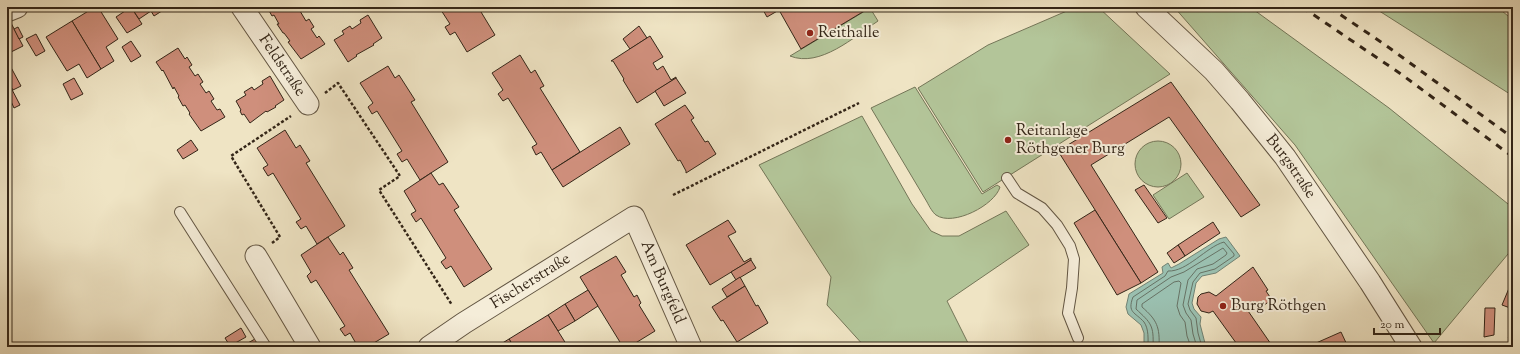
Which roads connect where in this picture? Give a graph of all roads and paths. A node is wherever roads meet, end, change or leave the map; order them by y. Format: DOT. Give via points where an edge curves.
graph roads {
  1 [pos="17,7"];
  2 [pos="242,7"];
  3 [pos="1146,7"];
  4 [pos="7,11"];
  5 [pos="859,103"];
  6 [pos="308,104"];
  7 [pos="1007,178"];
  8 [pos="673,195"];
  9 [pos="180,212"];
  10 [pos="634,217"];
  11 [pos="256,256"];
  12 [pos="464,323"];
  13 [pos="1078,338"];
  14 [pos="266,347"];
  15 [pos="310,347"];
  16 [pos="429,347"];
  17 [pos="690,347"];
  18 [pos="1411,347"];
  1 -- 4 [label="street"];
  2 -- 6 [label="street, Feldstraße"];
  3 -- 18 [label="street, Burgstraße" via="1240,100 1285,157"];
  5 -- 8 [label="path"];
  6 -- 11 [label="path" via="231,156 280,237"];
  6 -- 12 [label="path" via="338,83 400,176 380,190"];
  7 -- 13 [label="lane" via="1017,193 1042,208 1070,246 1074,259 1068,313"];
  9 -- 14 [label="lane"];
  10 -- 12 [label="street, Fischerstraße"];
  10 -- 17 [label="street, Am Burgfeld"];
  11 -- 15 [label="street"];
  12 -- 16 [label="street, Fischerstraße"];
}
